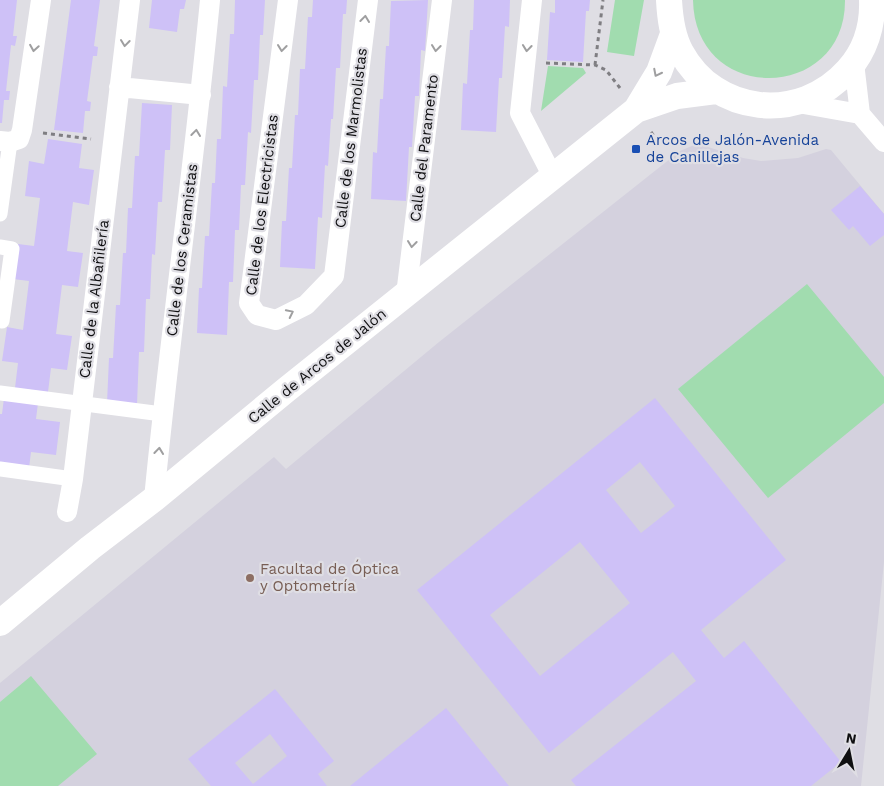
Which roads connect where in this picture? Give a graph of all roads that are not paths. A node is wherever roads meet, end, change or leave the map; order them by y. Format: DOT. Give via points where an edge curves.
graph roads {
  1 [pos="41,0"];
  2 [pos="130,0"];
  3 [pos="210,0"];
  4 [pos="288,0"];
  5 [pos="368,0"];
  6 [pos="442,0"];
  7 [pos="532,0"];
  8 [pos="669,0"];
  9 [pos="872,0"];
  10 [pos="673,34"];
  11 [pos="854,63"];
  12 [pos="119,87"];
  13 [pos="716,90"];
  14 [pos="201,95"];
  15 [pos="798,103"];
  16 [pos="636,110"];
  17 [pos="860,114"];
  18 [pos="13,138"];
  19 [pos="884,142"];
  20 [pos="553,177"];
  21 [pos="0,214"];
  22 [pos="6,248"];
  23 [pos="334,276"];
  24 [pos="406,295"];
  25 [pos="2,321"];
  26 [pos="0,393"];
  27 [pos="81,404"];
  28 [pos="162,414"];
  29 [pos="0,469"];
  30 [pos="73,479"];
  31 [pos="154,500"];
  32 [pos="67,512"];
  33 [pos="0,623"];
  1 -- 18 [label="street, one-way"];
  2 -- 12 [label="street, Calle de la Albañilería, one-way"];
  3 -- 14 [label="street, Calle de los Ceramistas"];
  4 -- 23 [label="street, Calle de los Electricistas, one-way" via="249,303 258,315 276,320 306,305"];
  23 -- 5 [label="street, Calle de los Marmolistas, one-way"];
  6 -- 24 [label="street, Calle del Paramento, one-way"];
  7 -- 20 [label="street, one-way" via="520,113"];
  8 -- 10 [label="street"];
  9 -- 11 [label="street" via="870,28"];
  10 -- 13 [label="street" via="690,66"];
  10 -- 16 [label="street, Calle de Arcos de Jalón, one-way" via="659,72"];
  11 -- 15 [label="street" via="833,85"];
  11 -- 17 [label="street"];
  12 -- 14 [label="street"];
  12 -- 27 [label="street, Calle de la Albañilería"];
  13 -- 15 [label="street" via="735,100 756,105"];
  13 -- 16 [label="street, Calle de Arcos de Jalón" via="677,96"];
  28 -- 14 [label="street, Calle de los Ceramistas, one-way"];
  15 -- 17 [label="street"];
  16 -- 20 [label="street, Calle de Arcos de Jalón"];
  17 -- 19 [label="street"];
  18 -- 21 [label="street"];
  20 -- 24 [label="street, Calle de Arcos de Jalón"];
  22 -- 25 [label="street"];
  24 -- 31 [label="street, Calle de Arcos de Jalón"];
  26 -- 27 [label="street"];
  27 -- 28 [label="street"];
  27 -- 30 [label="street, Calle de la Albañilería"];
  31 -- 28 [label="street, Calle de los Ceramistas, one-way"];
  29 -- 30 [label="street"];
  30 -- 32 [label="street, Calle de la Albañilería"];
  31 -- 33 [label="street, Calle de Arcos de Jalón"];
}
